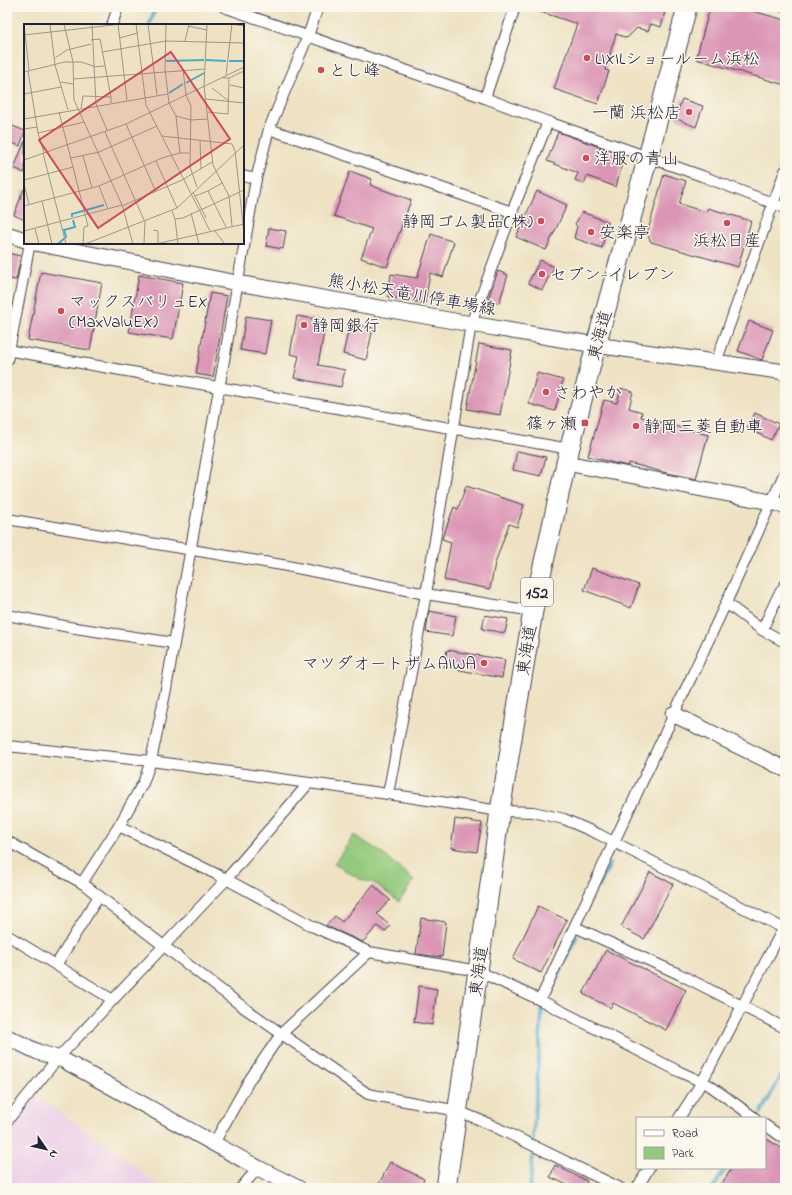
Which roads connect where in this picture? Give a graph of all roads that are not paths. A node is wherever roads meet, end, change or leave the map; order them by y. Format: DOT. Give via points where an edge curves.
graph roads {
  1 [pos="118,7"];
  2 [pos="224,7"];
  3 [pos="318,7"];
  4 [pos="514,7"];
  5 [pos="687,7"];
  6 [pos="112,24"];
  7 [pos="308,36"];
  8 [pos="485,98"];
  9 [pos="548,122"];
  10 [pos="269,129"];
  11 [pos="648,158"];
  12 [pos="785,171"];
  13 [pos="244,176"];
  14 [pos="256,179"];
  15 [pos="773,204"];
  16 [pos="785,208"];
  17 [pos="512,212"];
  18 [pos="7,234"];
  19 [pos="24,240"];
  20 [pos="34,244"];
  21 [pos="39,244"];
  22 [pos="237,283"];
  23 [pos="471,324"];
  24 [pos="596,345"];
  25 [pos="8,350"];
  26 [pos="7,361"];
  27 [pos="716,362"];
  28 [pos="785,372"];
  29 [pos="219,388"];
  30 [pos="454,429"];
  31 [pos="568,456"];
  32 [pos="785,472"];
  33 [pos="778,504"];
  34 [pos="7,519"];
  35 [pos="191,550"];
  36 [pos="785,586"];
  37 [pos="426,594"];
  38 [pos="726,603"];
  39 [pos="533,611"];
  40 [pos="7,615"];
  41 [pos="762,630"];
  42 [pos="785,642"];
  43 [pos="174,644"];
  44 [pos="674,714"];
  45 [pos="7,746"];
  46 [pos="150,761"];
  47 [pos="785,769"];
  48 [pos="308,784"];
  49 [pos="388,794"];
  50 [pos="500,811"];
  51 [pos="119,826"];
  52 [pos="7,841"];
  53 [pos="613,842"];
  54 [pos="226,879"];
  55 [pos="82,883"];
  56 [pos="99,896"];
  57 [pos="575,927"];
  58 [pos="785,927"];
  59 [pos="7,935"];
  60 [pos="165,946"];
  61 [pos="369,952"];
  62 [pos="56,965"];
  63 [pos="478,971"];
  64 [pos="113,1000"];
  65 [pos="540,1000"];
  66 [pos="742,1005"];
  67 [pos="785,1028"];
  68 [pos="281,1034"];
  69 [pos="7,1037"];
  70 [pos="58,1058"];
  71 [pos="702,1082"];
  72 [pos="458,1111"];
  73 [pos="680,1117"];
  74 [pos="754,1117"];
  75 [pos="7,1121"];
  76 [pos="766,1126"];
  77 [pos="785,1139"];
  78 [pos="214,1143"];
  79 [pos="258,1168"];
  80 [pos="648,1169"];
  81 [pos="241,1188"];
  82 [pos="298,1188"];
  83 [pos="446,1188"];
  84 [pos="620,1188"];
  85 [pos="637,1188"];
  1 -- 6 [label="street"];
  2 -- 7 [label="street"];
  3 -- 7 [label="street"];
  4 -- 8 [label="street"];
  5 -- 11 [label="highway, 東海道 / 152"];
  7 -- 8 [label="street"];
  7 -- 10 [label="street"];
  8 -- 9 [label="street"];
  9 -- 11 [label="street"];
  9 -- 17 [label="street"];
  10 -- 14 [label="street"];
  10 -- 17 [label="street"];
  11 -- 15 [label="street"];
  11 -- 24 [label="highway, 東海道 / 152"];
  12 -- 15 [label="street"];
  13 -- 14 [label="street"];
  14 -- 22 [label="street"];
  15 -- 16 [label="street"];
  15 -- 27 [label="street"];
  17 -- 23 [label="street"];
  18 -- 19 [label="main road, 熊小松天竜川停車場線"];
  20 -- 25 [label="street"];
  21 -- 22 [label="main road, 熊小松天竜川停車場線"];
  22 -- 23 [label="main road, 熊小松天竜川停車場線"];
  22 -- 29 [label="street"];
  23 -- 24 [label="main road, 熊小松天竜川停車場線"];
  23 -- 30 [label="street"];
  24 -- 27 [label="main road, 熊小松天竜川停車場線"];
  24 -- 31 [label="highway, 東海道 / 152"];
  25 -- 26 [label="street"];
  25 -- 29 [label="street"];
  27 -- 28 [label="main road, 熊小松天竜川停車場線"];
  29 -- 30 [label="street"];
  29 -- 35 [label="street"];
  30 -- 31 [label="street"];
  30 -- 37 [label="street"];
  31 -- 33 [label="main road"];
  31 -- 39 [label="highway, 東海道 / 152"];
  32 -- 33 [label="street"];
  33 -- 38 [label="street"];
  34 -- 35 [label="street"];
  35 -- 37 [label="street"];
  35 -- 43 [label="street"];
  36 -- 41 [label="street"];
  37 -- 39 [label="street"];
  37 -- 49 [label="street"];
  38 -- 41 [label="street"];
  38 -- 44 [label="street"];
  39 -- 50 [label="highway, 東海道 / 152"];
  40 -- 43 [label="street"];
  41 -- 42 [label="street"];
  43 -- 46 [label="street"];
  44 -- 47 [label="main road"];
  44 -- 53 [label="street"];
  45 -- 46 [label="street"];
  46 -- 48 [label="street"];
  46 -- 51 [label="street" via="143,783"];
  48 -- 49 [label="street"];
  48 -- 54 [label="street"];
  49 -- 50 [label="street"];
  50 -- 53 [label="street" via="533,812 564,819"];
  50 -- 63 [label="highway, 東海道 / 152"];
  51 -- 54 [label="street"];
  51 -- 55 [label="street"];
  52 -- 55 [label="street"];
  53 -- 57 [label="street"];
  53 -- 58 [label="street"];
  54 -- 60 [label="street"];
  54 -- 61 [label="street" via="314,927"];
  55 -- 56 [label="street"];
  56 -- 60 [label="street"];
  56 -- 62 [label="street"];
  57 -- 65 [label="street"];
  57 -- 66 [label="street"];
  58 -- 66 [label="street"];
  59 -- 62 [label="street"];
  60 -- 64 [label="street"];
  60 -- 68 [label="street"];
  61 -- 63 [label="street"];
  61 -- 68 [label="street"];
  62 -- 64 [label="street"];
  63 -- 65 [label="street"];
  63 -- 72 [label="highway, 東海道 / 152"];
  64 -- 70 [label="street"];
  65 -- 71 [label="street"];
  66 -- 67 [label="street"];
  66 -- 71 [label="street"];
  68 -- 72 [label="street" via="368,1094"];
  68 -- 78 [label="street" via="250,1079"];
  69 -- 70 [label="main road" via="38,1052"];
  70 -- 75 [label="street"];
  70 -- 78 [label="main road"];
  71 -- 73 [label="street"];
  71 -- 74 [label="street"];
  72 -- 83 [label="highway, 東海道 / 152"];
  72 -- 84 [label="street"];
  76 -- 77 [label="street"];
  78 -- 79 [label="main road"];
  79 -- 81 [label="street"];
  79 -- 82 [label="main road"];
  80 -- 85 [label="street"];
}
